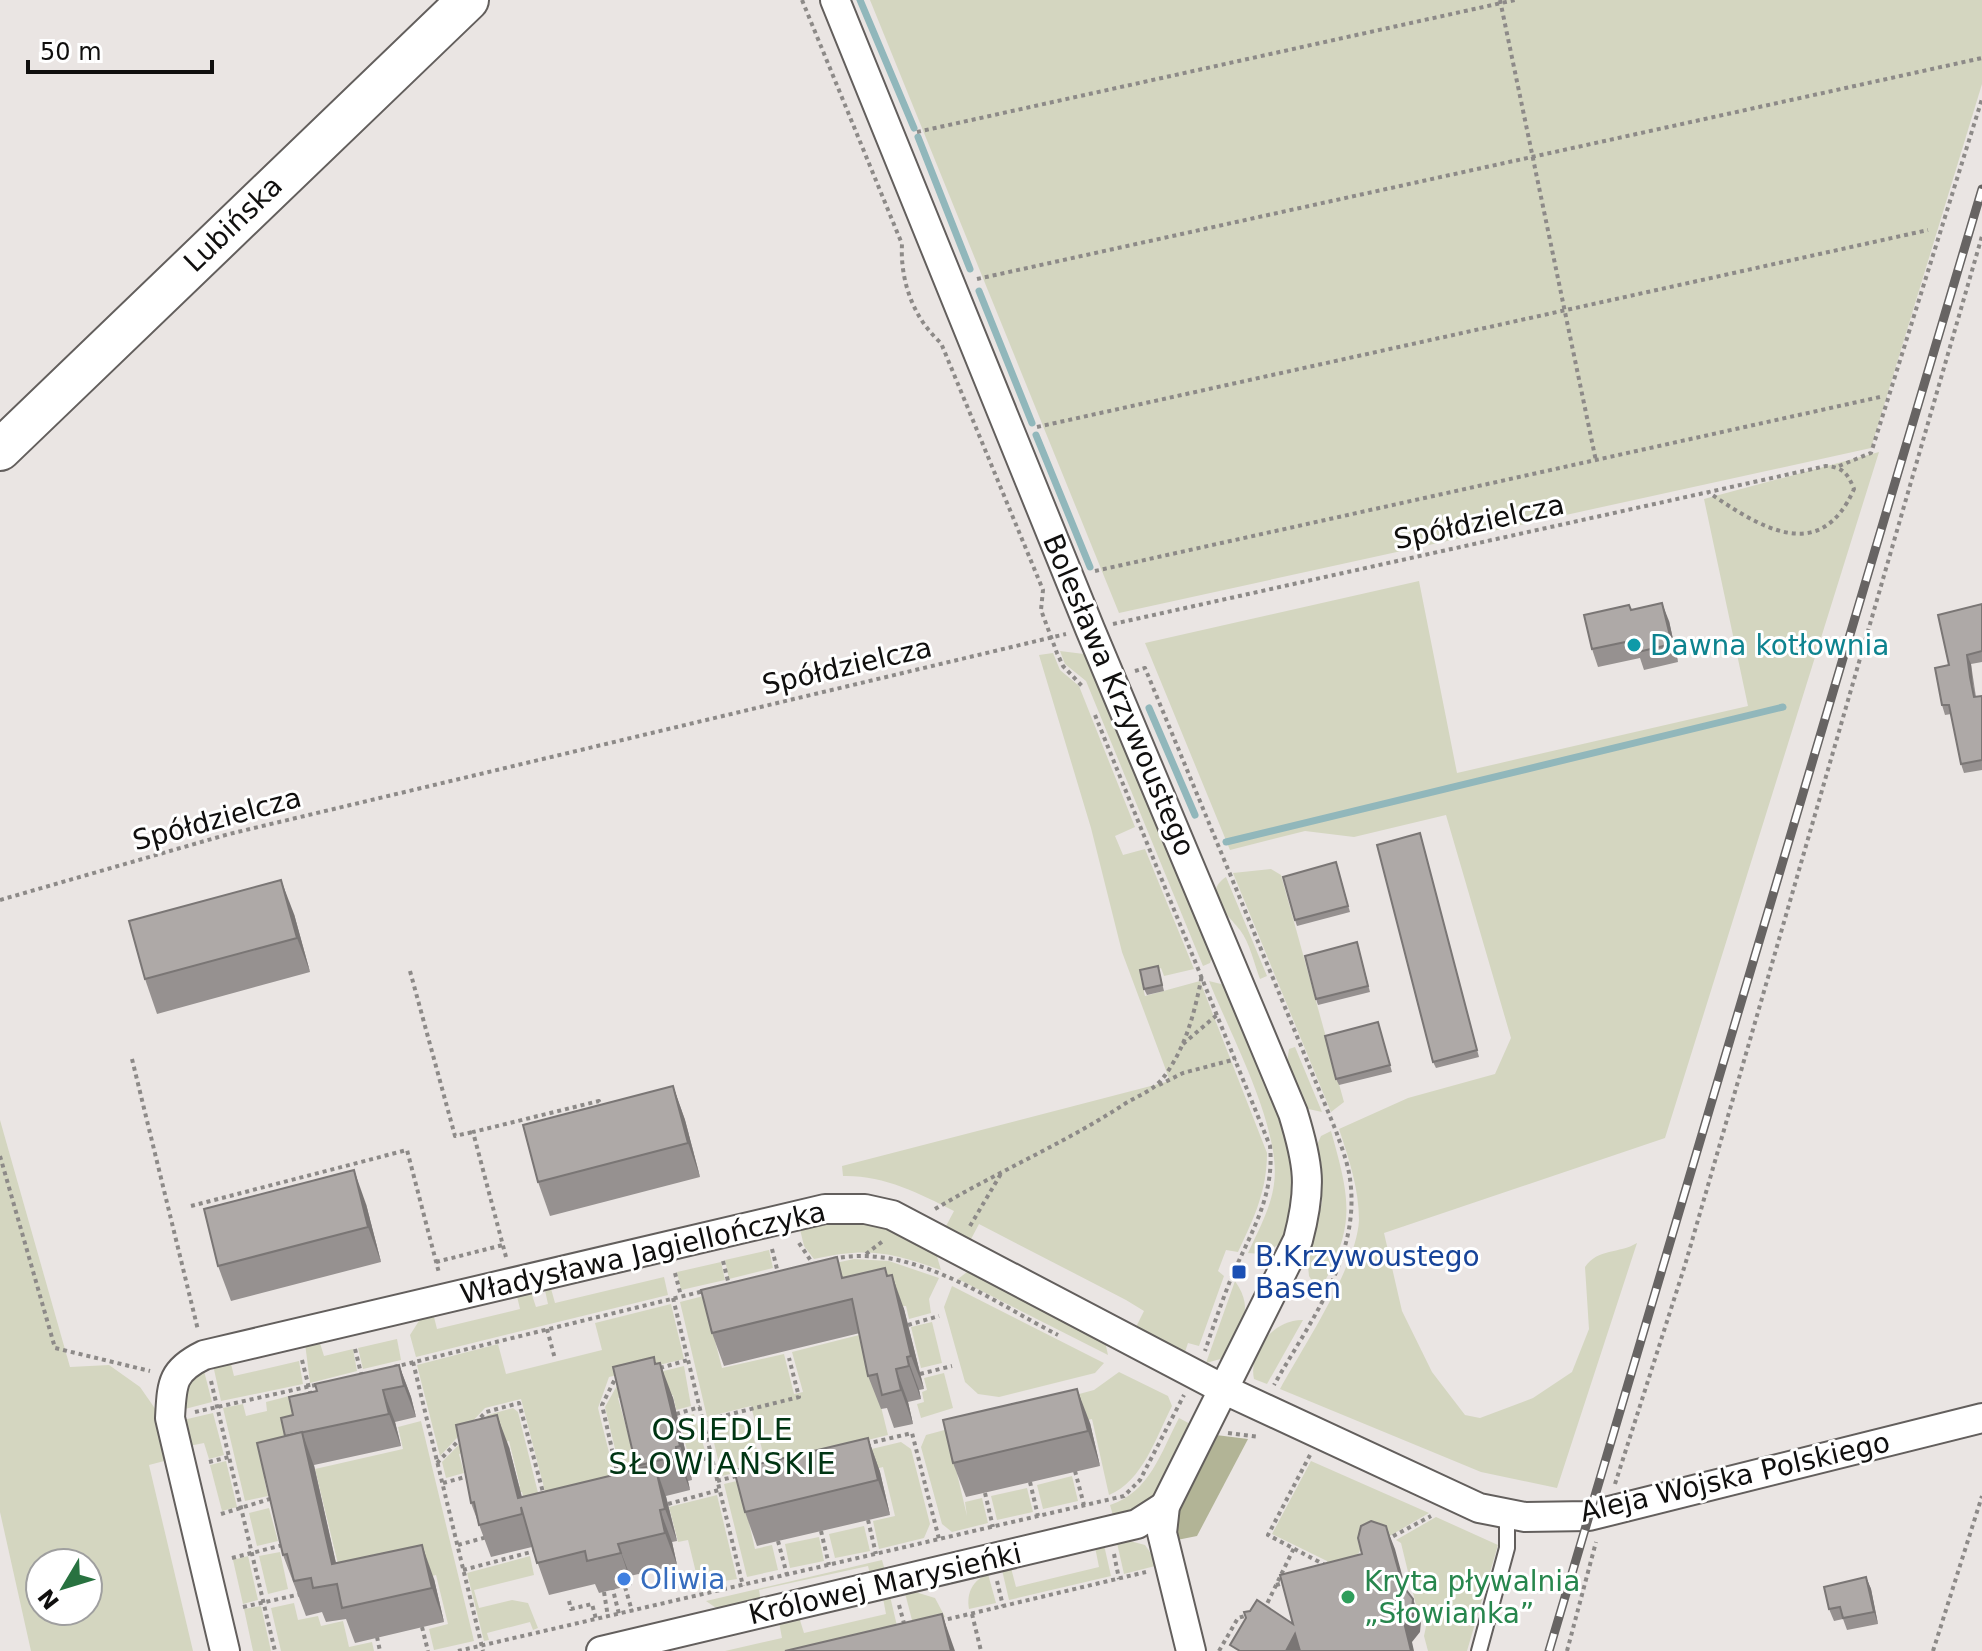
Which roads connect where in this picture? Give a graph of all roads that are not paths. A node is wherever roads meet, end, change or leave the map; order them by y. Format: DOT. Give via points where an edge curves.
graph roads {
  1 [pos="468,0"];
  2 [pos="835,0"];
  3 [pos="0,450"];
  4 [pos="1225,1390"];
  5 [pos="1982,1418"];
  6 [pos="1165,1506"];
  7 [pos="1507,1514"];
  8 [pos="603,1646"];
  9 [pos="225,1651"];
  10 [pos="1191,1651"];
  11 [pos="1479,1651"];
  1 -- 3 [label="main road, Lubińska"];
  2 -- 4 [label="street, Bolesława Krzywoustego" via="1306,1155 1309,1197 1298,1240"];
  4 -- 6 [label="street, Bolesława Krzywoustego"];
  4 -- 7 [label="street, Aleja Wojska Polskiego" via="1479,1508"];
  4 -- 9 [label="street, Władysława Jagiellończyka" via="910,1224 865,1209 825,1209 204,1355 176,1376 170,1418"];
  5 -- 7 [label="street, Aleja Wojska Polskiego" via="1589,1516"];
  6 -- 8 [label="street, Królowej Marysieńki" via="1137,1524"];
  6 -- 10 [label="street" via="1162,1533"];
  7 -- 11 [label="lane" via="1507,1548"];
}
